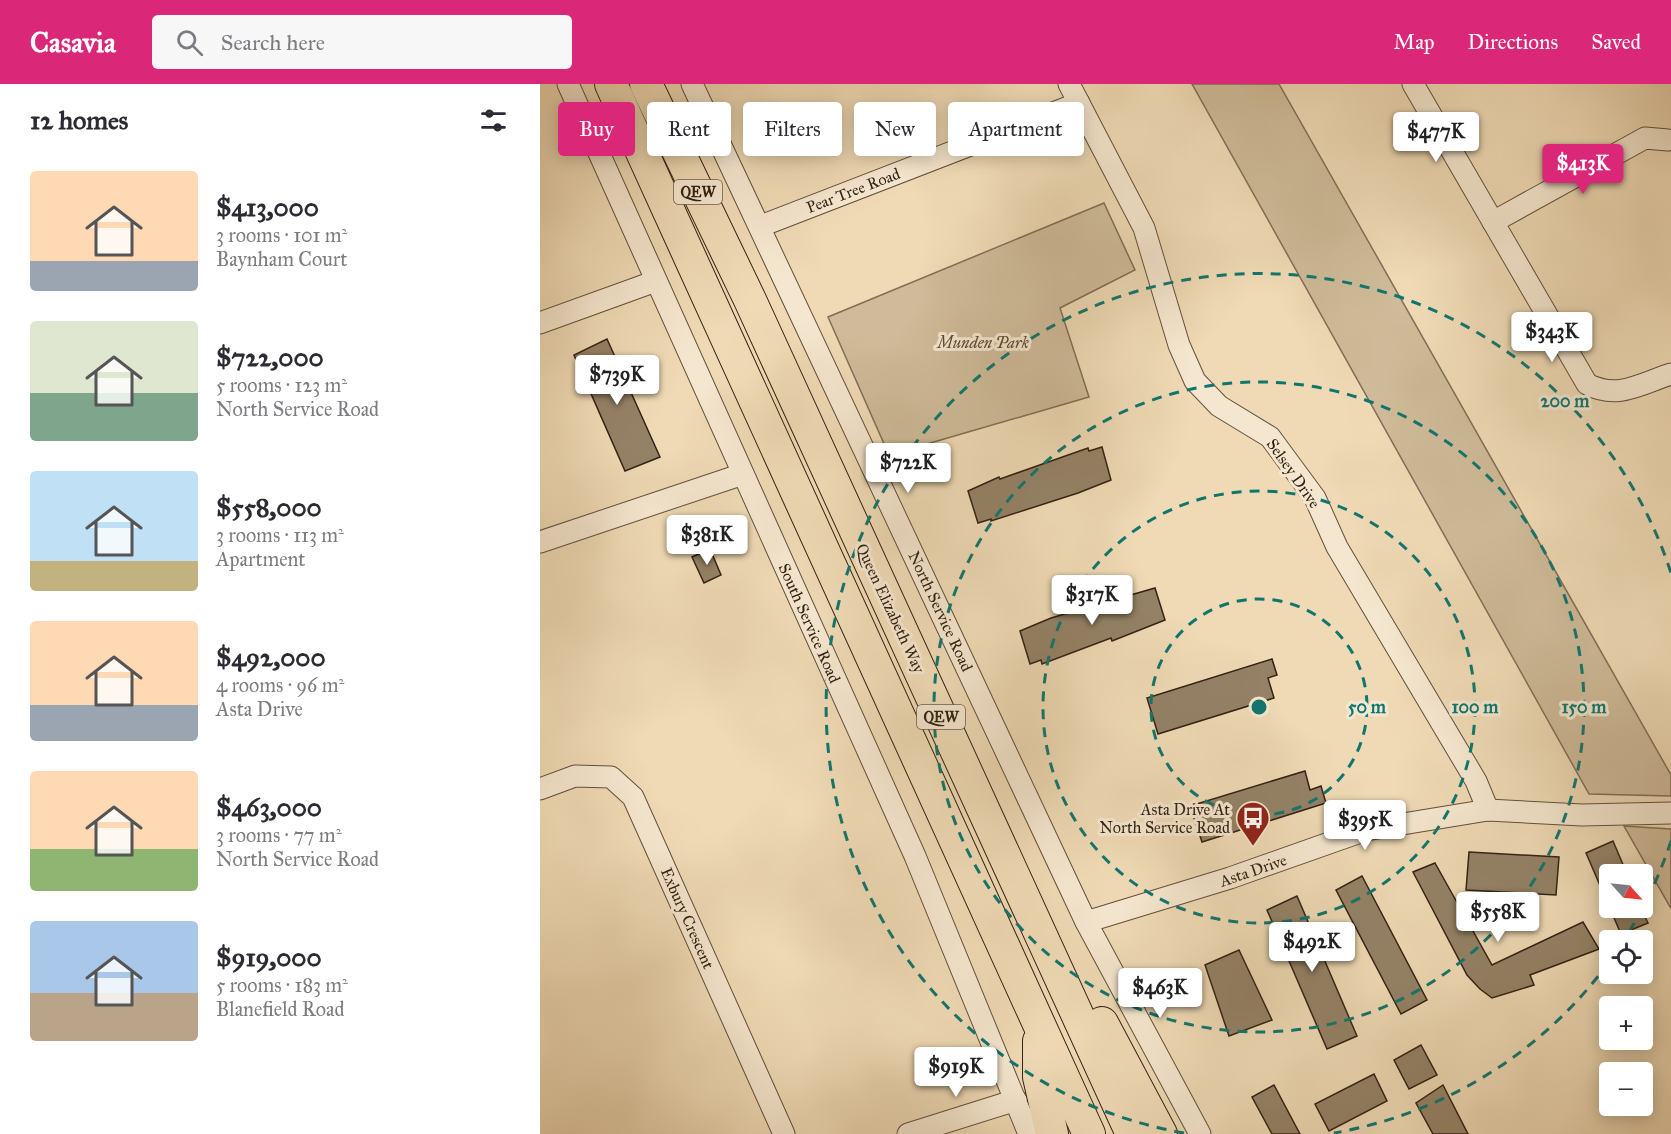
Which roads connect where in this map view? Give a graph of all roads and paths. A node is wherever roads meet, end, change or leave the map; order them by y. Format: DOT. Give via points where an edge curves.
graph roads {
  1 [pos="568,84"];
  2 [pos="611,84"];
  3 [pos="646,84"];
  4 [pos="692,84"];
  5 [pos="1069,84"];
  6 [pos="1413,84"];
  7 [pos="1078,102"];
  8 [pos="1084,113"];
  9 [pos="1668,140"];
  10 [pos="948,154"];
  11 [pos="1493,222"];
  12 [pos="761,226"];
  13 [pos="656,282"];
  14 [pos="540,322"];
  15 [pos="1671,374"];
  16 [pos="743,474"];
  17 [pos="540,542"];
  18 [pos="540,789"];
  19 [pos="1488,810"];
  20 [pos="985,813"];
  21 [pos="1671,813"];
  22 [pos="1086,922"];
  23 [pos="1039,1028"];
  24 [pos="1016,1100"];
  25 [pos="784,1134"];
  26 [pos="908,1134"];
  27 [pos="1029,1134"];
  28 [pos="1052,1134"];
  29 [pos="1089,1134"];
  30 [pos="1132,1134"];
  31 [pos="1161,1134"];
  32 [pos="1200,1134"];
  1 -- 13 [label="street, South Service Road"];
  2 -- 23 [label="highway, QEW"];
  3 -- 20 [label="highway, Queen Elizabeth Way / QEW" via="750,300"];
  4 -- 12 [label="street, North Service Road"];
  5 -- 7 [label="street, Selsey Drive"];
  6 -- 11 [label="street"];
  8 -- 19 [label="street, Selsey Drive" via="1144,228 1179,345 1196,381 1219,406 1270,437 1315,498 1337,547 1476,781"];
  9 -- 11 [label="street" via="1645,138"];
  10 -- 12 [label="street, Pear Tree Road"];
  11 -- 15 [label="street" via="1587,384 1614,393"];
  12 -- 22 [label="street, North Service Road"];
  13 -- 14 [label="street"];
  13 -- 16 [label="street, South Service Road"];
  16 -- 17 [label="street"];
  16 -- 24 [label="street, South Service Road" via="915,856"];
  18 -- 25 [label="street, Exbury Crescent" via="575,776 611,777 633,797"];
  19 -- 21 [label="street, Asta Drive" via="1582,815"];
  19 -- 22 [label="street, Asta Drive" via="1366,830 1230,878"];
  20 -- 30 [label="highway, Queen Elizabeth Way / QEW"];
  20 -- 31 [label="highway" via="1048,920"];
  22 -- 32 [label="street, North Service Road"];
  23 -- 28 [label="highway" via="1039,1077"];
  23 -- 29 [label="highway, QEW"];
  24 -- 26 [label="street"];
  24 -- 27 [label="street, South Service Road"];
}
